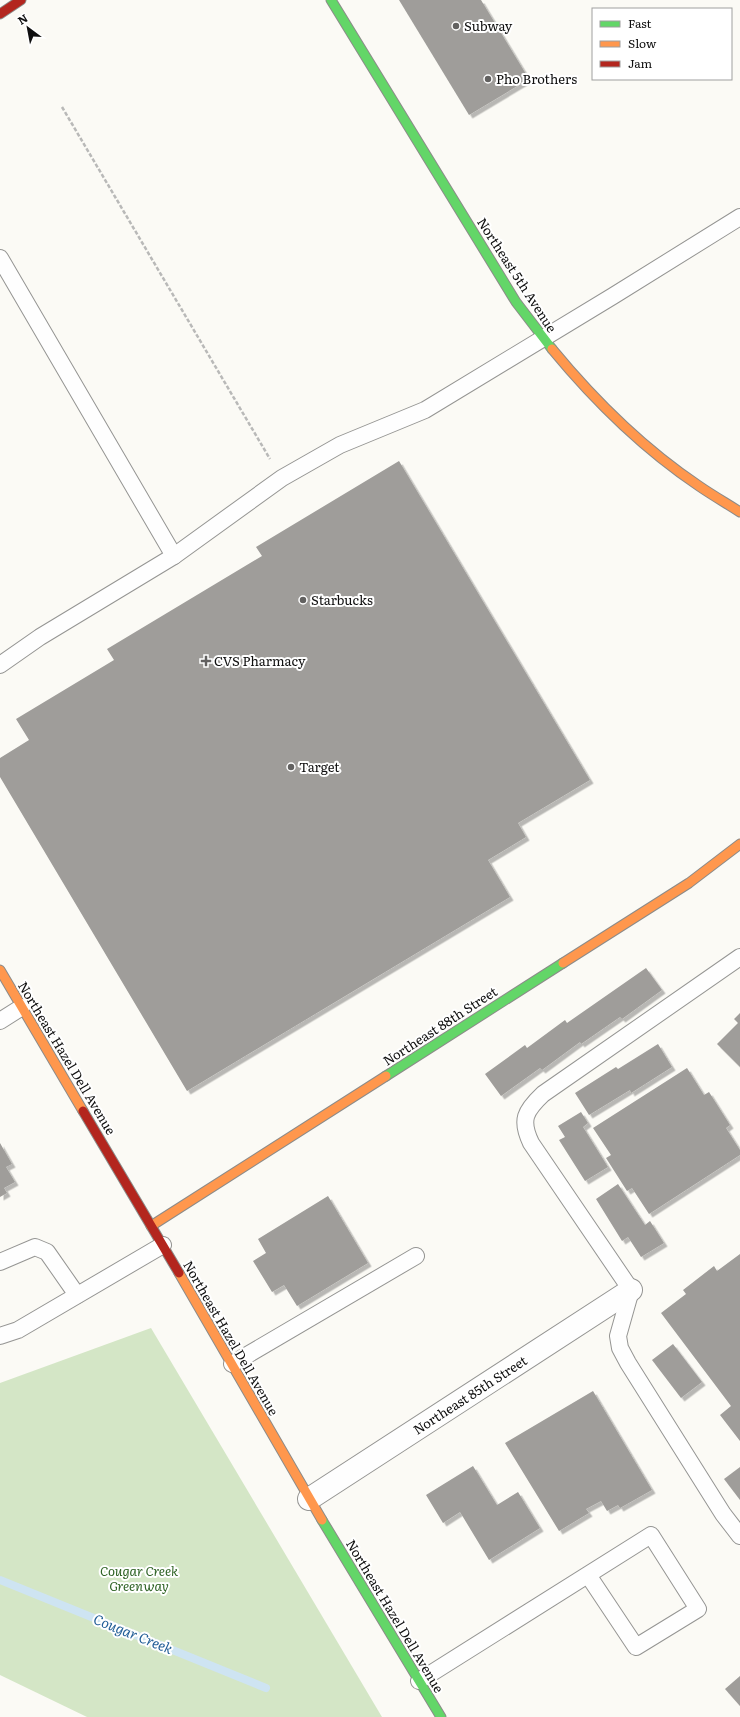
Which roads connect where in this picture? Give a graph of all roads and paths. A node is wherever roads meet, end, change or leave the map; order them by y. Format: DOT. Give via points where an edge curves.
graph roads {
  1 [pos="21,0"];
  2 [pos="331,0"];
  3 [pos="0,14"];
  4 [pos="62,106"];
  5 [pos="740,217"];
  6 [pos="0,258"];
  7 [pos="542,339"];
  8 [pos="282,478"];
  9 [pos="740,512"];
  10 [pos="174,556"];
  11 [pos="0,665"];
  12 [pos="740,844"];
  13 [pos="740,957"];
  14 [pos="0,970"];
  15 [pos="22,1007"];
  16 [pos="0,1021"];
  17 [pos="151,1226"];
  18 [pos="163,1245"];
  19 [pos="416,1256"];
  20 [pos="0,1262"];
  21 [pos="631,1290"];
  22 [pos="77,1295"];
  23 [pos="0,1336"];
  24 [pos="232,1364"];
  25 [pos="309,1499"];
  26 [pos="740,1536"];
  27 [pos="588,1575"];
  28 [pos="419,1681"];
  29 [pos="441,1717"];
  1 -- 3 [label="street"];
  2 -- 7 [label="street, Northeast 5th Avenue" via="516,302"];
  4 -- 8 [label="path"];
  5 -- 7 [label="lane"];
  6 -- 10 [label="lane"];
  7 -- 8 [label="lane" via="425,410 340,445"];
  7 -- 9 [label="street, Northeast 5th Avenue" via="618,420 700,487"];
  8 -- 10 [label="lane"];
  10 -- 11 [label="lane" via="40,637"];
  12 -- 17 [label="street, Northeast 88th Street" via="682,887"];
  13 -- 21 [label="lane" via="543,1094 531,1105 524,1119 525,1130 531,1143"];
  14 -- 15 [label="street, Northeast Hazel Dell Avenue"];
  15 -- 16 [label="lane"];
  15 -- 17 [label="street, Northeast Hazel Dell Avenue"];
  17 -- 18 [label="street, Northeast Hazel Dell Avenue"];
  18 -- 22 [label="lane"];
  18 -- 24 [label="street, Northeast Hazel Dell Avenue"];
  19 -- 24 [label="lane"];
  20 -- 22 [label="lane" via="35,1247 47,1252"];
  21 -- 25 [label="street, Northeast 85th Street"];
  21 -- 26 [label="lane" via="618,1336 620,1348 723,1514"];
  22 -- 23 [label="lane" via="18,1330"];
  24 -- 25 [label="street, Northeast Hazel Dell Avenue"];
  25 -- 28 [label="street, Northeast Hazel Dell Avenue"];
  27 -- 27 [label="lane" via="651,1535 698,1608 636,1647"];
  27 -- 28 [label="lane"];
  28 -- 29 [label="street, Northeast Hazel Dell Avenue"];
}
